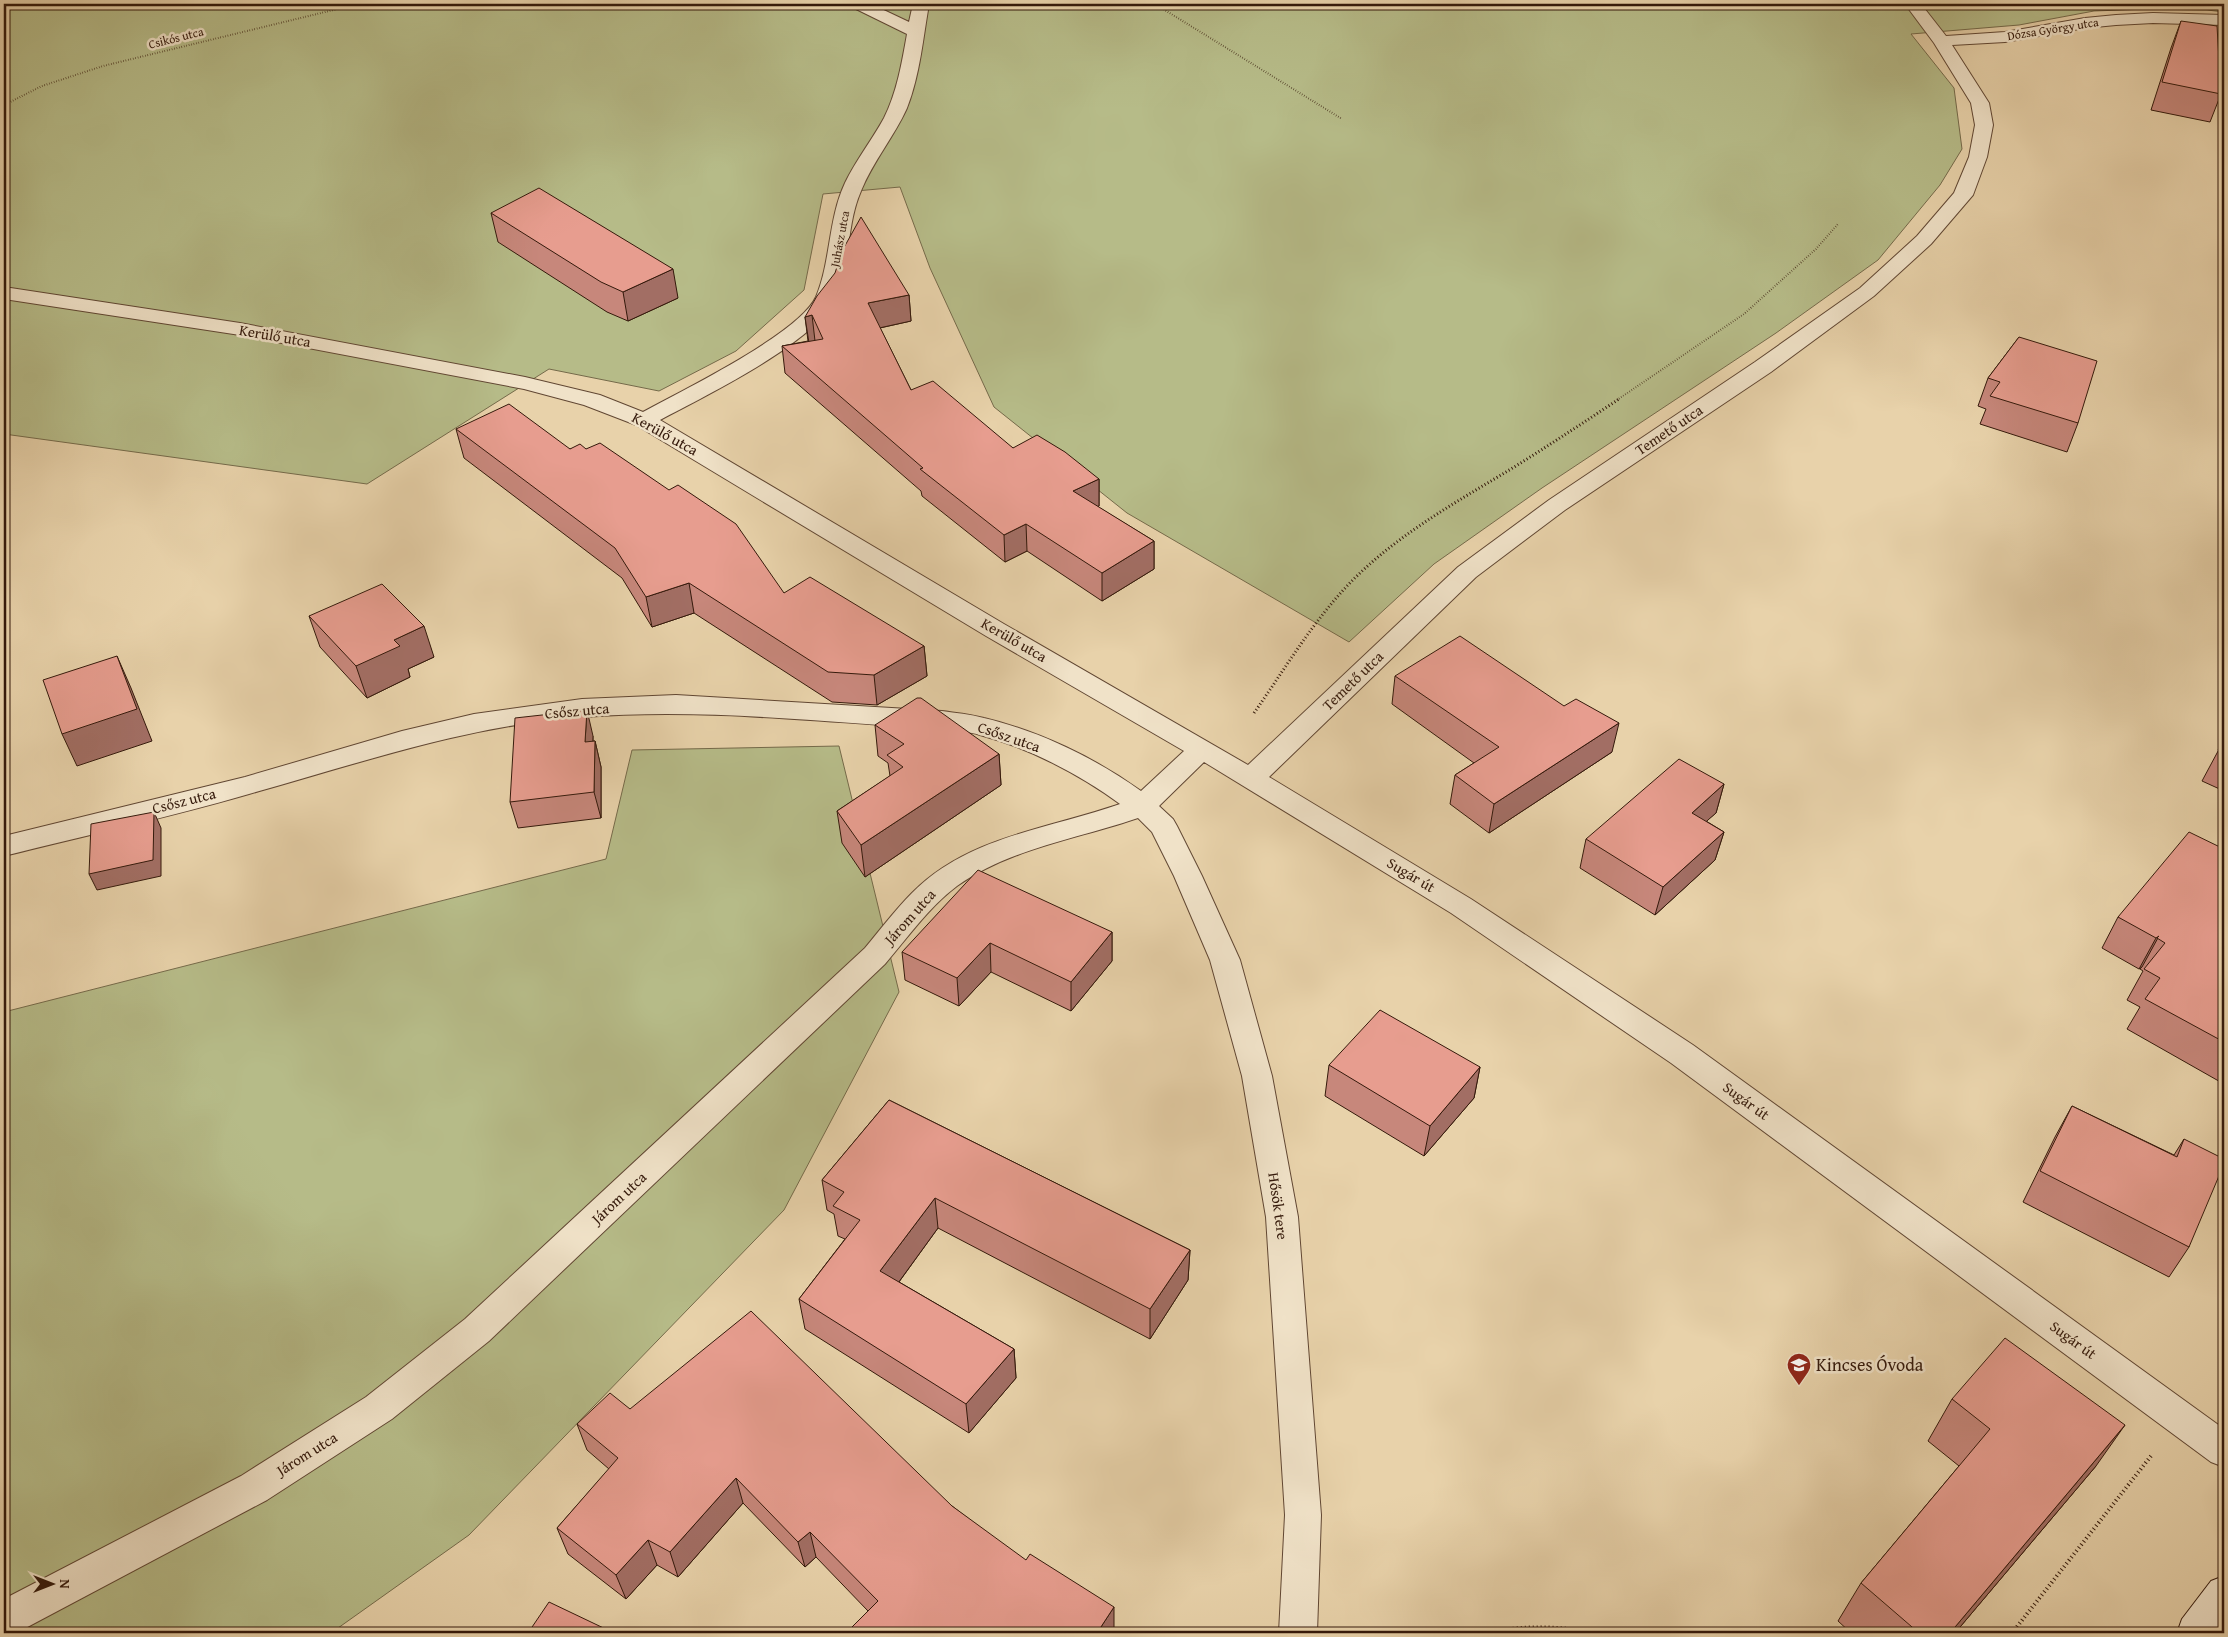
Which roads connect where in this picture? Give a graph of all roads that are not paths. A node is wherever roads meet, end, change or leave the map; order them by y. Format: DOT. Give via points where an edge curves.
graph roads {
  1 [pos="858,4"];
  2 [pos="921,4"];
  3 [pos="1913,4"];
  4 [pos="2224,20"];
  5 [pos="916,31"];
  6 [pos="1941,42"];
  7 [pos="4,293"];
  8 [pos="644,420"];
  9 [pos="1211,755"];
  10 [pos="1251,778"];
  11 [pos="1142,806"];
  12 [pos="8,845"];
  13 [pos="2224,1450"];
  14 [pos="2224,1594"];
  15 [pos="4,1619"];
  16 [pos="1298,1633"];
  17 [pos="2196,1633"];
  1 -- 5 [label="street"];
  2 -- 5 [label="street, Juhász utca"];
  3 -- 6 [label="street, Temető utca"];
  4 -- 6 [label="street, Dózsa György utca" via="2116,20 2004,37"];
  5 -- 8 [label="street, Juhász utca" via="899,105 886,132 863,165 850,194 834,272 824,301 802,325 758,357"];
  6 -- 10 [label="street, Temető utca" via="1980,103 1984,125 1978,157 1963,195 1924,240 1867,292 1763,368 1557,505 1467,572"];
  7 -- 8 [label="street, Kerülő utca" via="240,329 525,383 592,400"];
  8 -- 9 [label="street, Kerülő utca"];
  9 -- 10 [label="street, Kerülő utca"];
  9 -- 11 [label="street, Járom utca"];
  10 -- 13 [label="street, Sugár út" via="1461,906 1682,1054"];
  11 -- 12 [label="street, Csősz utca" via="1102,777 1028,742 982,726 893,716 676,704 582,708 474,723 402,740 246,786"];
  11 -- 15 [label="street, Járom utca" via="1094,823 1032,838 978,860 947,879 922,900 875,956 477,1330 378,1408 254,1488"];
  11 -- 16 [label="street, Hősök tere" via="1162,826 1225,960 1257,1076 1282,1218 1303,1515"];
  14 -- 17 [label="street"];
}
